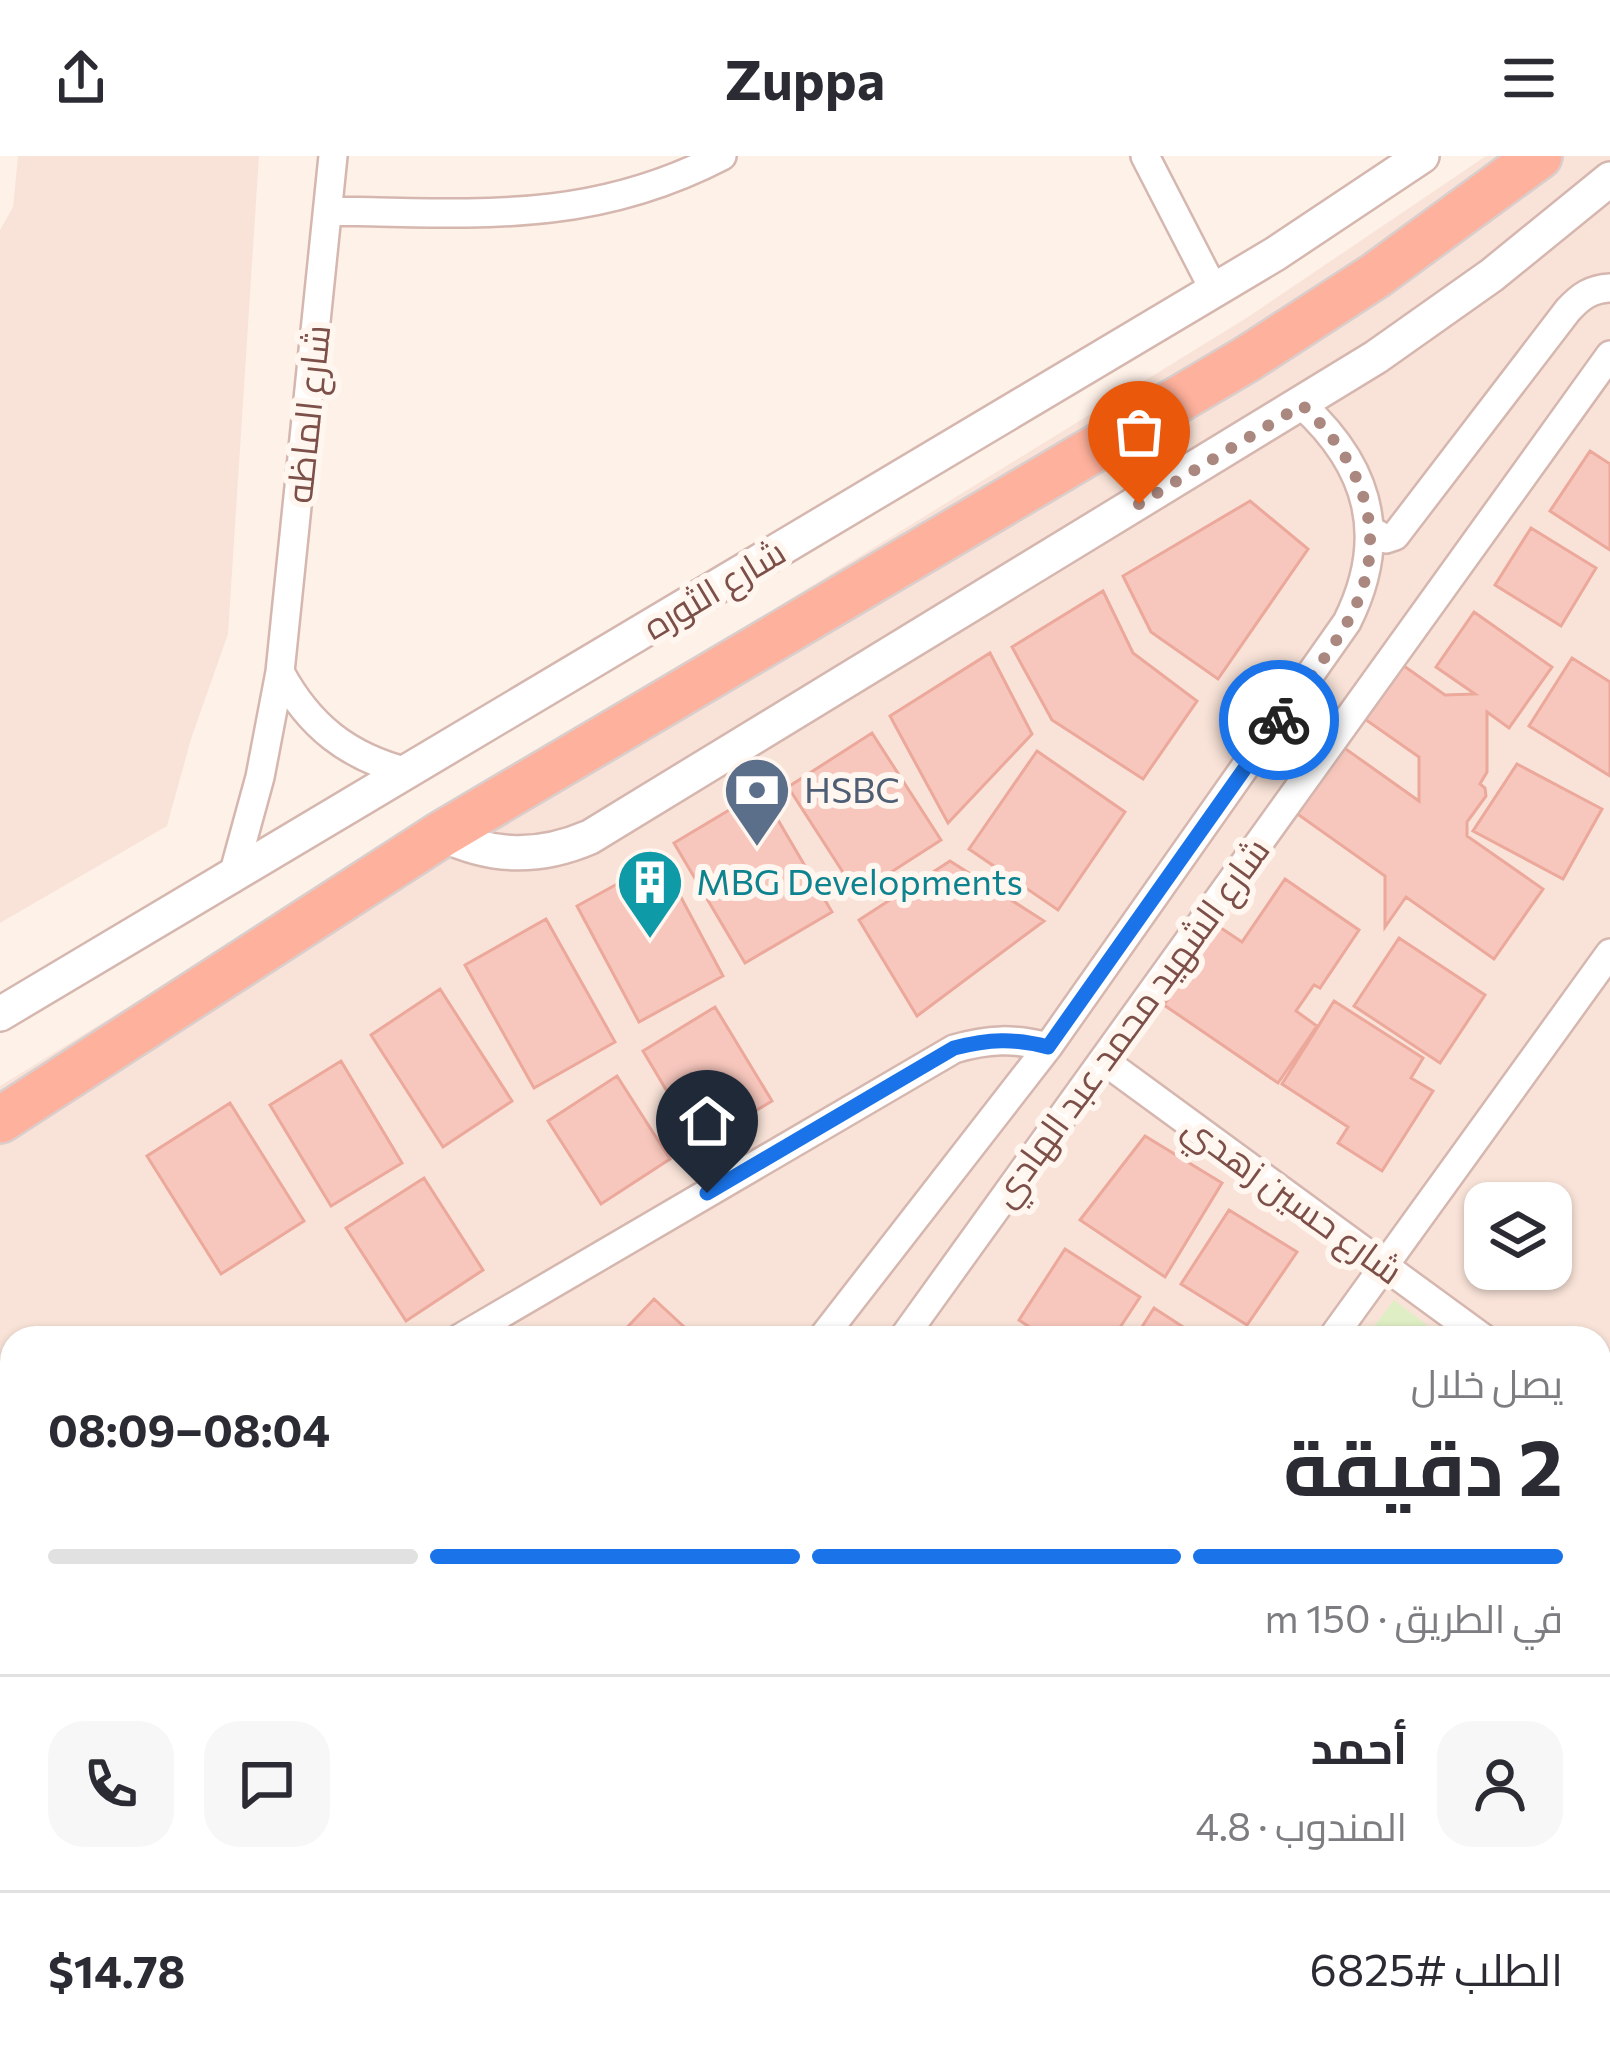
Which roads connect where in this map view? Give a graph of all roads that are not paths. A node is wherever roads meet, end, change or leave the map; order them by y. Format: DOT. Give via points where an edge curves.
graph roads {
  1 [pos="333,156"];
  2 [pos="1145,156"];
  3 [pos="1422,156"];
  4 [pos="1539,156"];
  5 [pos="718,157"];
  6 [pos="1610,179"];
  7 [pos="330,211"];
  8 [pos="1610,288"];
  9 [pos="1214,290"];
  10 [pos="1610,356"];
  11 [pos="1302,405"];
  12 [pos="1370,530"];
  13 [pos="280,673"];
  14 [pos="408,772"];
  15 [pos="442,834"];
  16 [pos="232,879"];
  17 [pos="1610,953"];
  18 [pos="0,1014"];
  19 [pos="1048,1047"];
  20 [pos="1103,1060"];
  21 [pos="0,1120"];
  22 [pos="1384,1266"];
  23 [pos="480,1326"];
  24 [pos="831,1326"];
  25 [pos="912,1326"];
  26 [pos="1341,1326"];
  27 [pos="1466,1326"];
  1 -- 7 [label="street, شارع الماظه"];
  2 -- 9 [label="street"];
  3 -- 9 [label="street, شارع الثوره"];
  4 -- 15 [label="highway, شارع الثوره" via="1247,359"];
  5 -- 7 [label="street" via="643,190 541,212"];
  6 -- 11 [label="street" via="1473,289"];
  7 -- 13 [label="street, شارع الماظه"];
  8 -- 12 [label="street" via="1580,297 1395,536"];
  9 -- 14 [label="street, شارع الثوره"];
  10 -- 20 [label="street, شارع الشهيد محمد عبد الهادي"];
  11 -- 12 [label="street, شارع الشهيد محمد عبد الهادي" via="1351,461"];
  11 -- 15 [label="street" via="590,837 505,854"];
  12 -- 19 [label="street, شارع الشهيد محمد عبد الهادي" via="1365,578 1347,622"];
  13 -- 14 [label="street" via="331,739"];
  13 -- 16 [label="street, شارع الماظه"];
  14 -- 16 [label="street, شارع الثوره"];
  15 -- 21 [label="highway, شارع الثوره"];
  16 -- 18 [label="street, شارع الثوره"];
  17 -- 22 [label="street"];
  19 -- 23 [label="street" via="1017,1039 954,1048"];
  19 -- 24 [label="street, شارع الشهيد محمد عبد الهادي"];
  20 -- 22 [label="street, شارع حسين زهدي"];
  20 -- 25 [label="street, شارع الشهيد محمد عبد الهادي"];
  22 -- 26 [label="street"];
  22 -- 27 [label="street, شارع حسين زهدي"];
}
